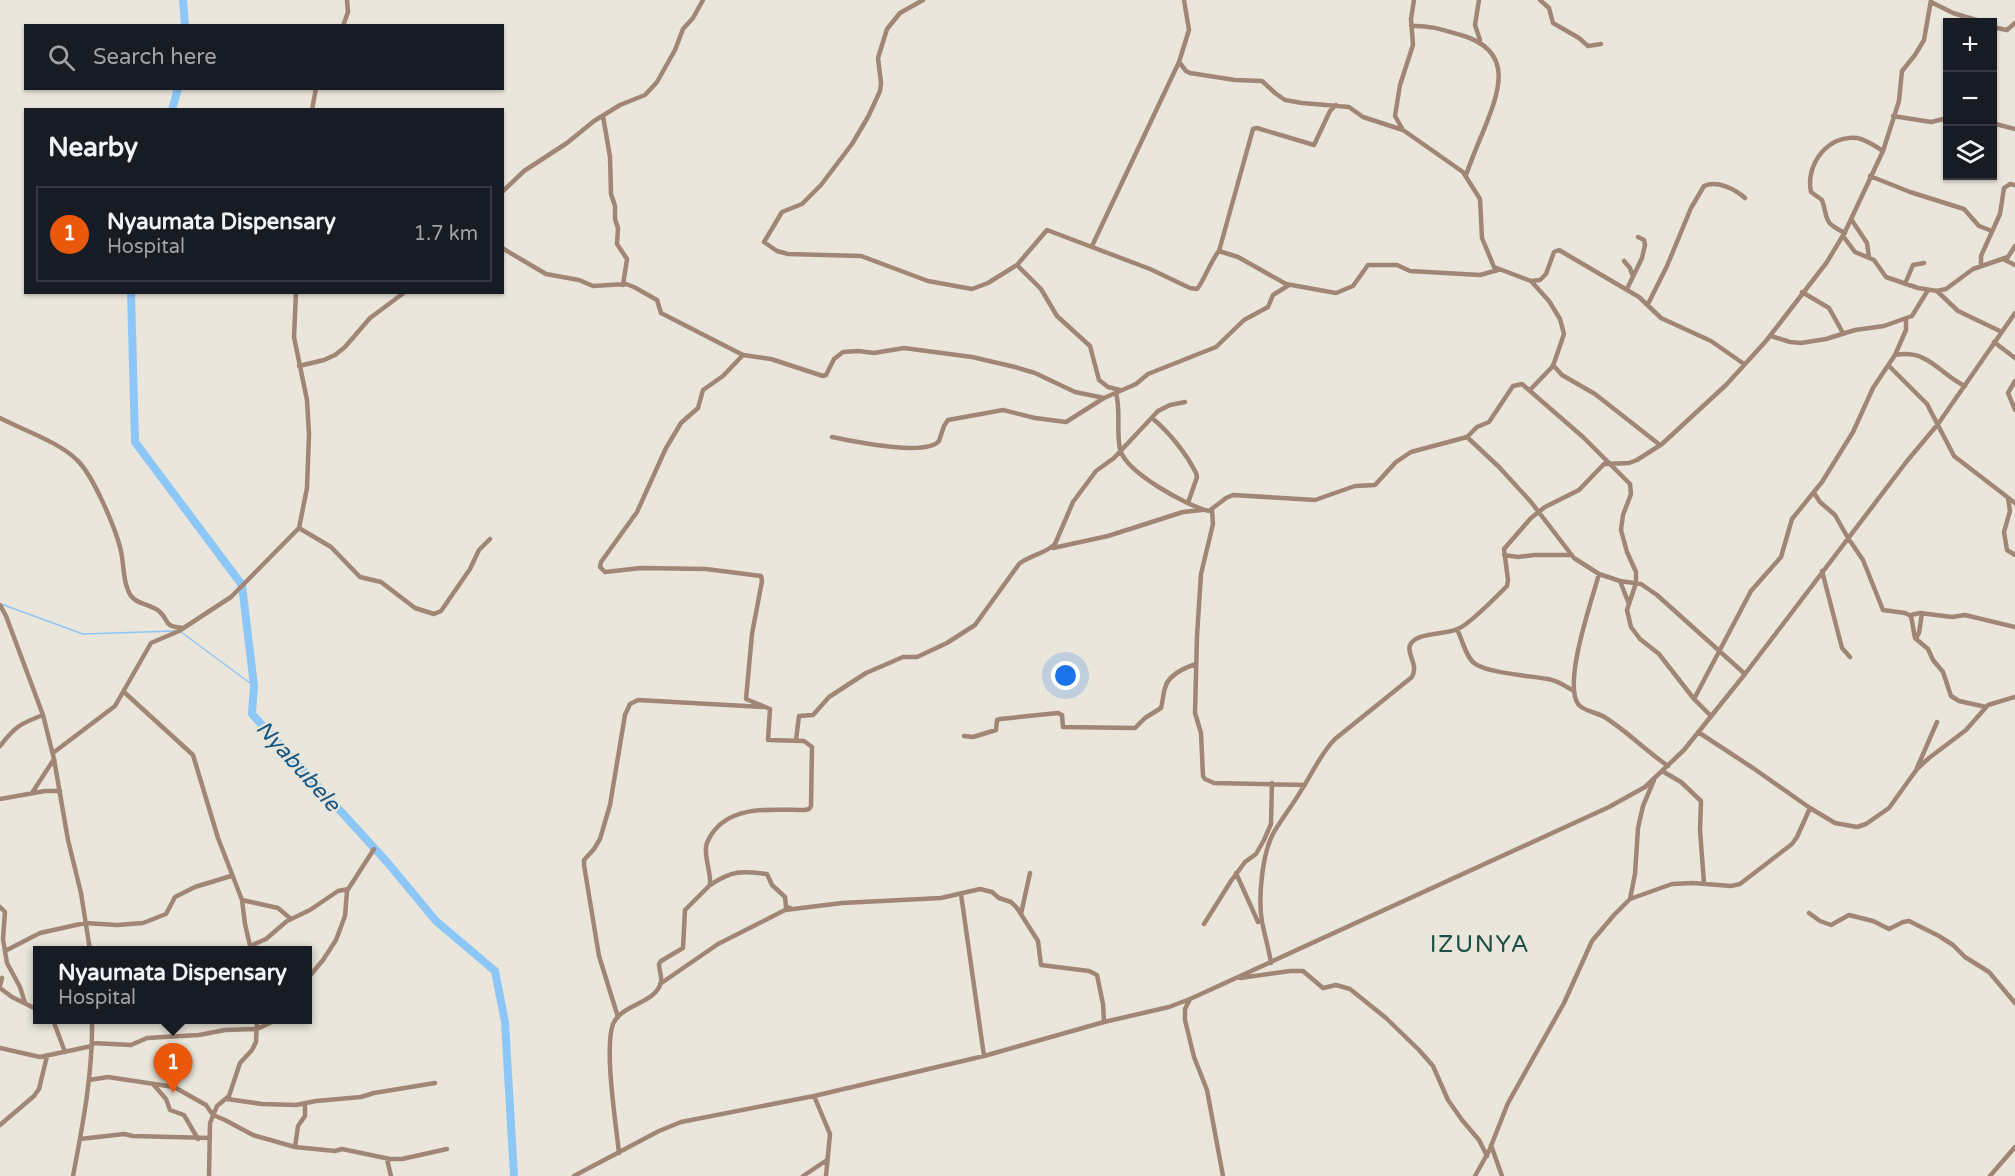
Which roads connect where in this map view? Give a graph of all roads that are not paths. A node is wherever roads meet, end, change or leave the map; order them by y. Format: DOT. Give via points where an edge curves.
graph roads {
  1 [pos="347,0"];
  2 [pos="703,0"];
  3 [pos="922,0"];
  4 [pos="1184,0"];
  5 [pos="1414,0"];
  6 [pos="1479,0"];
  7 [pos="1540,0"];
  8 [pos="1551,0"];
  9 [pos="1931,1"];
  10 [pos="1549,9"];
  11 [pos="1968,18"];
  12 [pos="2015,23"];
  13 [pos="344,24"];
  14 [pos="1411,26"];
  15 [pos="1997,28"];
  16 [pos="1482,43"];
  17 [pos="1601,44"];
  18 [pos="1179,62"];
  19 [pos="316,90"];
  20 [pos="1336,105"];
  21 [pos="312,108"];
  22 [pos="603,116"];
  23 [pos="1893,116"];
  24 [pos="1943,119"];
  25 [pos="1997,124"];
  26 [pos="2015,129"];
  27 [pos="1403,130"];
  28 [pos="1883,151"];
  29 [pos="1466,175"];
  30 [pos="1870,176"];
  31 [pos="2015,185"];
  32 [pos="504,190"];
  33 [pos="1745,198"];
  34 [pos="1851,219"];
  35 [pos="1992,231"];
  36 [pos="1844,234"];
  37 [pos="1638,237"];
  38 [pos="1092,246"];
  39 [pos="2015,246"];
  40 [pos="504,249"];
  41 [pos="1219,250"];
  42 [pos="1869,257"];
  43 [pos="2003,259"];
  44 [pos="1624,261"];
  45 [pos="1924,263"];
  46 [pos="1017,265"];
  47 [pos="2015,265"];
  48 [pos="1981,266"];
  49 [pos="1498,270"];
  50 [pos="1632,275"];
  51 [pos="1531,281"];
  52 [pos="1905,284"];
  53 [pos="623,285"];
  54 [pos="1289,285"];
  55 [pos="1627,289"];
  56 [pos="1928,290"];
  57 [pos="1937,291"];
  58 [pos="1802,292"];
  59 [pos="296,294"];
  60 [pos="402,294"];
  61 [pos="1648,304"];
  62 [pos="2015,313"];
  63 [pos="1906,319"];
  64 [pos="2002,332"];
  65 [pos="1843,333"];
  66 [pos="1771,336"];
  67 [pos="1994,342"];
  68 [pos="743,355"];
  69 [pos="1895,355"];
  70 [pos="2015,358"];
  71 [pos="1744,364"];
  72 [pos="1553,365"];
  73 [pos="299,366"];
  74 [pos="1888,366"];
  75 [pos="2015,381"];
  76 [pos="1965,386"];
  77 [pos="1530,390"];
  78 [pos="1118,392"];
  79 [pos="1104,398"];
  80 [pos="1185,402"];
  81 [pos="2015,410"];
  82 [pos="0,418"];
  83 [pos="1152,418"];
  84 [pos="1938,424"];
  85 [pos="832,437"];
  86 [pos="1467,437"];
  87 [pos="1660,445"];
  88 [pos="1120,450"];
  89 [pos="1608,463"];
  90 [pos="1814,493"];
  91 [pos="2008,498"];
  92 [pos="1188,503"];
  93 [pos="2015,503"];
  94 [pos="1209,510"];
  95 [pos="1539,512"];
  96 [pos="299,528"];
  97 [pos="1848,538"];
  98 [pos="490,539"];
  99 [pos="1051,548"];
  100 [pos="1504,555"];
  101 [pos="1571,555"];
  102 [pos="2015,555"];
  103 [pos="1822,571"];
  104 [pos="1599,574"];
  105 [pos="1620,581"];
  106 [pos="1636,583"];
  107 [pos="1629,604"];
  108 [pos="0,605"];
  109 [pos="1922,614"];
  110 [pos="1911,615"];
  111 [pos="2015,627"];
  112 [pos="183,628"];
  113 [pos="1457,629"];
  114 [pos="1916,638"];
  115 [pos="1719,651"];
  116 [pos="1850,657"];
  117 [pos="1196,664"];
  118 [pos="1745,674"];
  119 [pos="1574,691"];
  120 [pos="124,692"];
  121 [pos="2015,697"];
  122 [pos="1694,699"];
  123 [pos="768,707"];
  124 [pos="1986,707"];
  125 [pos="43,715"];
  126 [pos="1711,716"];
  127 [pos="1937,722"];
  128 [pos="1698,732"];
  129 [pos="964,736"];
  130 [pos="796,740"];
  131 [pos="0,746"];
  132 [pos="54,756"];
  133 [pos="1668,765"];
  134 [pos="1662,771"];
  135 [pos="1916,771"];
  136 [pos="1655,778"];
  137 [pos="1272,783"];
  138 [pos="1305,785"];
  139 [pos="60,792"];
  140 [pos="32,793"];
  141 [pos="0,799"];
  142 [pos="1810,808"];
  143 [pos="374,849"];
  144 [pos="1030,873"];
  145 [pos="1236,873"];
  146 [pos="231,876"];
  147 [pos="1704,883"];
  148 [pos="710,885"];
  149 [pos="348,889"];
  150 [pos="961,894"];
  151 [pos="242,900"];
  152 [pos="1630,900"];
  153 [pos="0,907"];
  154 [pos="790,908"];
  155 [pos="1809,913"];
  156 [pos="1021,914"];
  157 [pos="291,919"];
  158 [pos="1258,922"];
  159 [pos="85,923"];
  160 [pos="1204,924"];
  161 [pos="89,946"];
  162 [pos="250,946"];
  163 [pos="254,946"];
  164 [pos="5,951"];
  165 [pos="7,963"];
  166 [pos="1271,963"];
  167 [pos="0,964"];
  168 [pos="312,973"];
  169 [pos="2,978"];
  170 [pos="1233,979"];
  171 [pos="660,984"];
  172 [pos="0,987"];
  173 [pos="1190,999"];
  174 [pos="25,1003"];
  175 [pos="2015,1003"];
  176 [pos="33,1007"];
  177 [pos="618,1017"];
  178 [pos="1104,1022"];
  179 [pos="54,1024"];
  180 [pos="92,1024"];
  181 [pos="257,1024"];
  182 [pos="268,1024"];
  183 [pos="257,1029"];
  184 [pos="92,1045"];
  185 [pos="0,1048"];
  186 [pos="65,1053"];
  187 [pos="46,1056"];
  188 [pos="984,1056"];
  189 [pos="89,1080"];
  190 [pos="435,1083"];
  191 [pos="153,1084"];
  192 [pos="814,1096"];
  193 [pos="227,1099"];
  194 [pos="305,1105"];
  195 [pos="213,1115"];
  196 [pos="0,1125"];
  197 [pos="210,1138"];
  198 [pos="80,1139"];
  199 [pos="198,1139"];
  200 [pos="1491,1145"];
  201 [pos="2015,1147"];
  202 [pos="295,1148"];
  203 [pos="447,1149"];
  204 [pos="619,1153"];
  205 [pos="1487,1156"];
  206 [pos="387,1159"];
  207 [pos="827,1160"];
  208 [pos="581,1174"];
  209 [pos="73,1176"];
  210 [pos="209,1176"];
  211 [pos="391,1176"];
  212 [pos="574,1176"];
  213 [pos="803,1176"];
  214 [pos="826,1176"];
  215 [pos="1223,1176"];
  216 [pos="1475,1176"];
  217 [pos="1502,1176"];
  218 [pos="1990,1176"];
  1 -- 13 [label="street"];
  2 -- 22 [label="street" via="683,28 657,82 645,95"];
  3 -- 46 [label="street" via="900,14 886,31 878,58 880,91 852,144 802,204 782,212 764,242 788,254 861,256 916,277 961,288 988,283"];
  4 -- 18 [label="street" via="1189,30"];
  5 -- 14 [label="street"];
  6 -- 16 [label="street" via="1474,25"];
  7 -- 10 [label="street"];
  8 -- 10 [label="street"];
  9 -- 11 [label="street"];
  9 -- 23 [label="street" via="1924,40 1902,72"];
  10 -- 17 [label="street" via="1553,23 1588,46"];
  12 -- 15 [label="street" via="2007,30"];
  14 -- 16 [label="street" via="1428,26"];
  14 -- 27 [label="street" via="1413,45 1395,116"];
  16 -- 29 [label="street" via="1495,57 1499,79 1490,117"];
  18 -- 20 [label="street" via="1190,73 1262,81 1286,99"];
  18 -- 38 [label="street"];
  19 -- 21 [label="street"];
  20 -- 27 [label="street"];
  20 -- 41 [label="street" via="1314,145 1252,129"];
  22 -- 32 [label="street" via="524,171"];
  22 -- 53 [label="street" via="617,244 627,260"];
  23 -- 24 [label="street" via="1931,122"];
  23 -- 28 [label="street"];
  25 -- 26 [label="street"];
  27 -- 29 [label="street"];
  28 -- 30 [label="street"];
  28 -- 36 [label="street" via="1862,139 1847,138 1826,147 1815,164 1811,192 1822,200 1830,226"];
  29 -- 49 [label="street" via="1480,199 1482,238"];
  30 -- 34 [label="street"];
  30 -- 35 [label="street" via="1964,209 1979,226"];
  31 -- 35 [label="street" via="2004,188 2002,208"];
  33 -- 61 [label="street" via="1729,188 1704,186"];
  34 -- 36 [label="street"];
  34 -- 42 [label="street" via="1867,243"];
  35 -- 48 [label="street"];
  36 -- 42 [label="street" via="1855,252"];
  36 -- 58 [label="street"];
  37 -- 50 [label="street" via="1645,245"];
  38 -- 41 [label="street" via="1194,289 1201,285"];
  38 -- 46 [label="street" via="1046,230"];
  39 -- 43 [label="street"];
  40 -- 53 [label="street" via="546,274 592,286"];
  41 -- 54 [label="street"];
  42 -- 52 [label="street" via="1886,277"];
  43 -- 47 [label="street"];
  43 -- 48 [label="street"];
  44 -- 50 [label="street"];
  45 -- 52 [label="street" via="1913,265"];
  46 -- 78 [label="street" via="1041,289 1057,316 1090,345 1099,380"];
  48 -- 57 [label="street"];
  49 -- 51 [label="street"];
  49 -- 54 [label="street" via="1480,275 1410,271 1397,265 1368,266 1353,286 1338,293"];
  50 -- 55 [label="street"];
  51 -- 55 [label="street" via="1544,277 1558,250"];
  51 -- 72 [label="street" via="1549,301 1563,327 1563,340"];
  52 -- 56 [label="street"];
  53 -- 68 [label="street" via="657,300 661,313 668,318"];
  54 -- 78 [label="street" via="1273,295 1268,307 1244,320 1216,347 1161,368"];
  55 -- 61 [label="street"];
  56 -- 57 [label="street"];
  56 -- 63 [label="street"];
  57 -- 64 [label="street" via="1958,311"];
  58 -- 65 [label="street" via="1829,308"];
  58 -- 66 [label="street"];
  59 -- 73 [label="street" via="294,337"];
  60 -- 73 [label="street" via="370,318 335,355"];
  61 -- 71 [label="street" via="1661,318 1711,341"];
  62 -- 64 [label="street"];
  63 -- 65 [label="street"];
  63 -- 69 [label="street" via="1906,330"];
  64 -- 67 [label="street"];
  65 -- 66 [label="street" via="1801,343"];
  66 -- 71 [label="street"];
  67 -- 70 [label="street"];
  67 -- 76 [label="street"];
  68 -- 79 [label="street" via="771,359 825,376 834,359 848,351 931,351 1026,369 1075,392"];
  68 -- 123 [label="street" via="703,390 698,408 681,423 666,448 637,512 600,565 605,572 706,569 761,576 746,696 747,701"];
  69 -- 74 [label="street"];
  69 -- 76 [label="street" via="1918,355"];
  71 -- 87 [label="street"];
  72 -- 77 [label="street"];
  72 -- 87 [label="street"];
  73 -- 96 [label="street" via="307,400 309,469"];
  74 -- 84 [label="street" via="1927,404"];
  74 -- 90 [label="street"];
  75 -- 81 [label="street" via="2008,393"];
  76 -- 84 [label="street"];
  77 -- 86 [label="street" via="1522,384 1513,386 1489,423 1477,427"];
  77 -- 89 [label="street"];
  78 -- 79 [label="street"];
  78 -- 88 [label="street"];
  79 -- 85 [label="street" via="1066,422 1003,410 953,418 945,423 938,443 931,446 903,448"];
  80 -- 83 [label="street" via="1166,407"];
  82 -- 112 [label="street" via="77,459 121,548 129,593 138,603 158,610 170,626"];
  83 -- 88 [label="street"];
  83 -- 92 [label="street" via="1196,473"];
  84 -- 91 [label="street" via="1954,456"];
  84 -- 97 [label="street"];
  86 -- 94 [label="street" via="1411,452 1396,462 1376,485 1355,486 1315,500 1233,495"];
  86 -- 95 [label="street" via="1499,466"];
  87 -- 89 [label="street" via="1629,463"];
  88 -- 92 [label="street" via="1130,465"];
  88 -- 99 [label="street" via="1096,471 1073,502"];
  89 -- 95 [label="street" via="1579,490"];
  89 -- 106 [label="street" via="1629,484 1631,494 1621,530"];
  90 -- 97 [label="street" via="1835,515"];
  90 -- 115 [label="street" via="1792,519 1781,557 1751,591"];
  91 -- 93 [label="street"];
  91 -- 102 [label="street" via="2010,511 2004,532 2007,550"];
  92 -- 94 [label="street"];
  94 -- 99 [label="street" via="1183,512 1118,533"];
  94 -- 117 [label="street" via="1213,524 1201,574"];
  95 -- 100 [label="street" via="1506,545"];
  95 -- 101 [label="street"];
  96 -- 98 [label="street" via="331,548 360,577 381,582 408,604 434,614 441,611 470,569 478,550"];
  96 -- 112 [label="street" via="231,597"];
  97 -- 103 [label="street"];
  97 -- 110 [label="street" via="1863,560 1882,610"];
  99 -- 130 [label="street" via="1019,564 983,616 967,630 917,657 903,657 871,670 830,697 813,715 799,716"];
  100 -- 101 [label="street"];
  100 -- 113 [label="street" via="1507,586"];
  101 -- 104 [label="street"];
  103 -- 116 [label="street" via="1842,648"];
  103 -- 118 [label="street"];
  104 -- 105 [label="street"];
  104 -- 119 [label="street" via="1580,642"];
  105 -- 106 [label="street"];
  105 -- 107 [label="street"];
  106 -- 107 [label="street"];
  106 -- 115 [label="street" via="1657,595"];
  107 -- 122 [label="street" via="1634,632 1659,654"];
  108 -- 125 [label="street"];
  109 -- 110 [label="street"];
  109 -- 111 [label="street" via="1965,615"];
  109 -- 114 [label="street"];
  110 -- 114 [label="street"];
  112 -- 120 [label="street" via="151,643"];
  113 -- 119 [label="street" via="1476,665 1516,676 1549,679"];
  113 -- 138 [label="street" via="1421,636 1411,644 1415,669 1412,676 1328,746"];
  114 -- 124 [label="street" via="1943,672 1951,696"];
  115 -- 118 [label="street"];
  115 -- 122 [label="street"];
  117 -- 129 [label="street" via="1169,680 1161,708 1135,728 1063,727 1062,715 1058,713 1000,719 996,730"];
  117 -- 137 [label="street" via="1195,713 1205,779 1214,783"];
  118 -- 126 [label="street"];
  119 -- 133 [label="street" via="1581,707 1605,717"];
  120 -- 132 [label="street" via="110,711"];
  120 -- 146 [label="street" via="193,755"];
  121 -- 124 [label="street"];
  122 -- 126 [label="street"];
  123 -- 130 [label="street" via="768,740"];
  123 -- 177 [label="street" via="638,700 630,704 600,839 584,860 599,956"];
  124 -- 135 [label="street" via="1966,730"];
  125 -- 131 [label="street" via="13,730"];
  125 -- 132 [label="street"];
  126 -- 128 [label="street"];
  127 -- 135 [label="street"];
  128 -- 133 [label="street"];
  128 -- 142 [label="street"];
  130 -- 148 [label="street" via="812,747 809,809 749,812 729,817 717,826 706,848"];
  132 -- 139 [label="street"];
  132 -- 140 [label="street"];
  133 -- 134 [label="street"];
  134 -- 136 [label="street"];
  134 -- 147 [label="street" via="1701,801"];
  135 -- 142 [label="street" via="1889,808 1866,824 1857,827 1835,823"];
  136 -- 152 [label="street" via="1638,828"];
  136 -- 166 [label="street" via="1609,807"];
  137 -- 138 [label="street"];
  137 -- 145 [label="street" via="1272,816 1267,833 1256,854"];
  138 -- 166 [label="street" via="1274,832 1264,862 1262,922"];
  139 -- 140 [label="street"];
  139 -- 159 [label="street"];
  140 -- 141 [label="street"];
  142 -- 147 [label="street" via="1794,842 1750,878 1731,886"];
  143 -- 149 [label="street"];
  144 -- 156 [label="street"];
  145 -- 158 [label="street"];
  145 -- 160 [label="street"];
  146 -- 151 [label="street"];
  146 -- 159 [label="street" via="175,897 166,914 148,922"];
  147 -- 152 [label="street" via="1672,884"];
  148 -- 154 [label="street" via="730,874 767,874"];
  148 -- 171 [label="street" via="685,909 683,948 659,964"];
  149 -- 157 [label="street" via="339,890"];
  149 -- 168 [label="street" via="345,916 336,940"];
  150 -- 154 [label="street"];
  150 -- 156 [label="street" via="987,889 1011,902"];
  150 -- 188 [label="street"];
  151 -- 157 [label="street" via="278,908"];
  151 -- 162 [label="street"];
  152 -- 200 [label="street" via="1592,941 1556,1020 1508,1103"];
  153 -- 164 [label="street" via="5,912"];
  154 -- 171 [label="street" via="718,944"];
  155 -- 175 [label="street" via="1831,925 1849,915 1889,929 1903,921 1914,922 1989,972"];
  156 -- 178 [label="street" via="1038,941 1041,965 1089,970 1097,975"];
  157 -- 163 [label="street"];
  159 -- 161 [label="street"];
  159 -- 164 [label="street" via="35,935"];
  164 -- 165 [label="street"];
  165 -- 167 [label="street"];
  165 -- 174 [label="street"];
  166 -- 170 [label="street"];
  169 -- 172 [label="street"];
  170 -- 173 [label="street"];
  170 -- 205 [label="street" via="1303,971 1323,988 1350,989 1428,1060 1448,1100"];
  171 -- 177 [label="street" via="646,999"];
  172 -- 174 [label="street"];
  173 -- 178 [label="street"];
  173 -- 215 [label="street" via="1185,1020 1207,1090"];
  174 -- 176 [label="street"];
  177 -- 204 [label="street" via="611,1034 611,1055"];
  178 -- 188 [label="street"];
  179 -- 186 [label="street"];
  180 -- 184 [label="street"];
  181 -- 183 [label="street"];
  182 -- 183 [label="street"];
  183 -- 184 [label="street" via="147,1038 131,1045"];
  183 -- 193 [label="street" via="256,1042 240,1063"];
  184 -- 186 [label="street"];
  184 -- 189 [label="street"];
  185 -- 187 [label="street"];
  186 -- 187 [label="street"];
  187 -- 196 [label="street" via="39,1089"];
  188 -- 192 [label="street"];
  189 -- 191 [label="street" via="108,1077"];
  189 -- 198 [label="street"];
  190 -- 194 [label="street"];
  191 -- 195 [label="street" via="179,1089 206,1105"];
  191 -- 199 [label="street" via="170,1110 184,1115"];
  192 -- 204 [label="street" via="681,1122"];
  192 -- 207 [label="street" via="830,1134"];
  193 -- 194 [label="street"];
  193 -- 195 [label="street"];
  194 -- 202 [label="street"];
  195 -- 197 [label="street"];
  195 -- 202 [label="street" via="253,1136"];
  197 -- 199 [label="street"];
  197 -- 210 [label="street"];
  198 -- 199 [label="street" via="124,1134"];
  198 -- 209 [label="street"];
  200 -- 205 [label="street"];
  200 -- 217 [label="street"];
  201 -- 218 [label="street"];
  202 -- 206 [label="street" via="342,1149"];
  203 -- 206 [label="street"];
  204 -- 208 [label="street"];
  205 -- 216 [label="street"];
  206 -- 211 [label="street"];
  207 -- 213 [label="street"];
  207 -- 214 [label="street"];
  208 -- 212 [label="street"];
}
